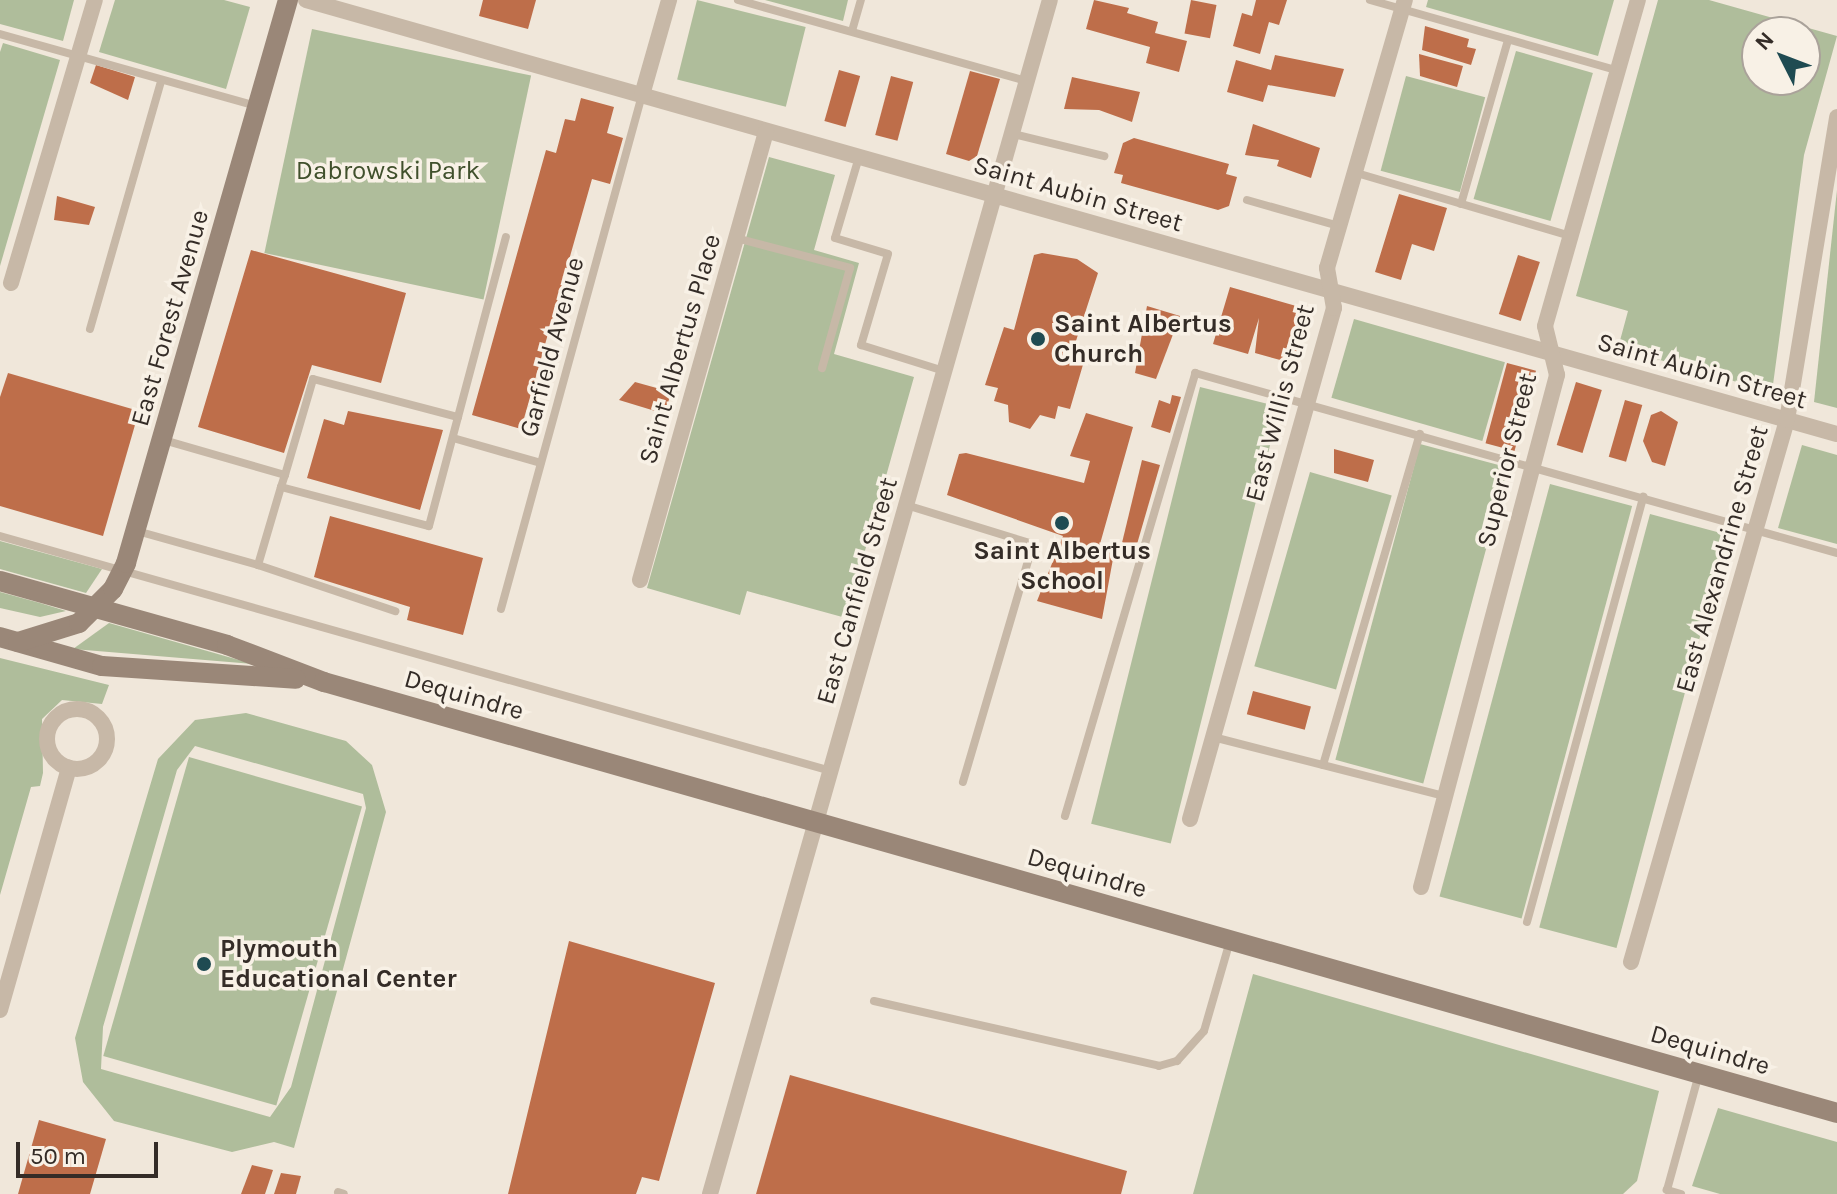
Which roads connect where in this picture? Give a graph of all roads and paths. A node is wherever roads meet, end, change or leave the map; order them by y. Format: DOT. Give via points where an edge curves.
graph roads {
  1 [pos="95,0"];
  2 [pos="288,0"];
  3 [pos="306,0"];
  4 [pos="669,0"];
  5 [pos="738,0"];
  6 [pos="861,0"];
  7 [pos="1050,0"];
  8 [pos="1370,0"];
  9 [pos="1638,0"];
  10 [pos="1404,5"];
  11 [pos="852,31"];
  12 [pos="0,34"];
  13 [pos="1508,40"];
  14 [pos="78,58"];
  15 [pos="1620,72"];
  16 [pos="161,81"];
  17 [pos="1027,81"];
  18 [pos="642,95"];
  19 [pos="258,106"];
  20 [pos="1836,128"];
  21 [pos="766,131"];
  22 [pos="1012,134"];
  23 [pos="1104,156"];
  24 [pos="859,157"];
  25 [pos="1360,174"];
  26 [pos="994,195"];
  27 [pos="1247,200"];
  28 [pos="1461,204"];
  29 [pos="1342,227"];
  30 [pos="1570,236"];
  31 [pos="506,237"];
  32 [pos="736,238"];
  33 [pos="11,283"];
  34 [pos="1330,289"];
  35 [pos="90,329"];
  36 [pos="1551,353"];
  37 [pos="822,368"];
  38 [pos="944,371"];
  39 [pos="1307,403"];
  40 [pos="458,417"];
  41 [pos="1787,420"];
  42 [pos="1420,434"];
  43 [pos="1837,434"];
  44 [pos="453,438"];
  45 [pos="162,440"];
  46 [pos="541,463"];
  47 [pos="1533,465"];
  48 [pos="285,475"];
  49 [pos="281,487"];
  50 [pos="1643,497"];
  51 [pos="906,505"];
  52 [pos="1755,529"];
  53 [pos="136,531"];
  54 [pos="0,536"];
  55 [pos="1837,553"];
  56 [pos="258,565"];
  57 [pos="122,570"];
  58 [pos="640,580"];
  59 [pos="0,581"];
  60 [pos="97,609"];
  61 [pos="501,609"];
  62 [pos="395,611"];
  63 [pos="9,640"];
  64 [pos="324,682"];
  65 [pos="1212,736"];
  66 [pos="1323,765"];
  67 [pos="69,768"];
  68 [pos="831,771"];
  69 [pos="963,782"];
  70 [pos="1445,796"];
  71 [pos="1065,816"];
  72 [pos="1190,819"];
  73 [pos="816,823"];
  74 [pos="1421,887"];
  75 [pos="1527,922"];
  76 [pos="1230,941"];
  77 [pos="1631,962"];
  78 [pos="874,1001"];
  79 [pos="0,1010"];
  80 [pos="1699,1074"];
  81 [pos="1837,1113"];
  82 [pos="710,1194"];
  83 [pos="1681,1194"];
  1 -- 14 [label="street"];
  2 -- 19 [label="street, East Forest Avenue"];
  3 -- 18 [label="street, Saint Aubin Street"];
  4 -- 18 [label="street"];
  5 -- 11 [label="lane"];
  6 -- 11 [label="lane"];
  7 -- 17 [label="street, East Canfield Street"];
  8 -- 10 [label="lane"];
  9 -- 15 [label="street, Superior Street"];
  10 -- 13 [label="lane"];
  10 -- 25 [label="street, East Willis Street"];
  11 -- 17 [label="lane"];
  12 -- 14 [label="lane"];
  13 -- 15 [label="lane"];
  13 -- 28 [label="lane"];
  14 -- 16 [label="lane"];
  14 -- 33 [label="street"];
  15 -- 30 [label="street, Superior Street"];
  16 -- 19 [label="lane"];
  16 -- 35 [label="lane"];
  17 -- 22 [label="street, East Canfield Street"];
  18 -- 21 [label="street, Saint Aubin Street"];
  18 -- 46 [label="lane, Garfield Avenue"];
  19 -- 45 [label="street, East Forest Avenue"];
  20 -- 41 [label="street, East Alexandrine Street"];
  21 -- 24 [label="street, Saint Aubin Street"];
  21 -- 32 [label="street, Saint Albertus Place"];
  22 -- 23 [label="lane"];
  22 -- 26 [label="street, East Canfield Street"];
  24 -- 26 [label="street, Saint Aubin Street"];
  24 -- 38 [label="lane" via="835,238 888,254 861,345"];
  25 -- 28 [label="lane"];
  25 -- 29 [label="street, East Willis Street"];
  26 -- 34 [label="street, Saint Aubin Street"];
  26 -- 38 [label="street, East Canfield Street"];
  27 -- 29 [label="lane"];
  28 -- 30 [label="lane"];
  29 -- 34 [label="street, East Willis Street" via="1327,268"];
  30 -- 36 [label="street, Superior Street" via="1545,326"];
  31 -- 40 [label="lane"];
  32 -- 37 [label="lane" via="850,268"];
  32 -- 58 [label="street, Saint Albertus Place"];
  34 -- 36 [label="street, Saint Aubin Street"];
  34 -- 39 [label="street, East Willis Street" via="1334,308"];
  36 -- 41 [label="street, Saint Aubin Street"];
  36 -- 47 [label="street, Superior Street" via="1557,375"];
  38 -- 51 [label="street, East Canfield Street"];
  39 -- 42 [label="lane"];
  39 -- 65 [label="street, East Willis Street"];
  39 -- 71 [label="lane" via="1195,373"];
  40 -- 44 [label="lane"];
  40 -- 48 [label="lane" via="313,379"];
  41 -- 43 [label="street, Saint Aubin Street"];
  41 -- 52 [label="street, East Alexandrine Street"];
  42 -- 47 [label="lane"];
  42 -- 66 [label="lane"];
  44 -- 46 [label="lane"];
  44 -- 49 [label="lane" via="429,526"];
  45 -- 48 [label="lane"];
  45 -- 53 [label="street, East Forest Avenue"];
  46 -- 61 [label="lane, Garfield Avenue"];
  47 -- 50 [label="lane"];
  47 -- 70 [label="street, Superior Street"];
  48 -- 49 [label="lane"];
  49 -- 56 [label="lane"];
  50 -- 52 [label="lane"];
  50 -- 75 [label="lane"];
  51 -- 68 [label="street, East Canfield Street"];
  51 -- 69 [label="lane" via="1033,544"];
  52 -- 55 [label="lane"];
  52 -- 77 [label="street, East Alexandrine Street"];
  53 -- 56 [label="lane"];
  53 -- 57 [label="street, East Forest Avenue"];
  54 -- 57 [label="lane"];
  56 -- 62 [label="lane"];
  57 -- 60 [label="street, East Forest Avenue"];
  57 -- 68 [label="lane"];
  59 -- 60 [label="street, Dequindre"];
  60 -- 63 [label="street, East Forest Avenue" via="67,630"];
  60 -- 64 [label="street, Dequindre"];
  63 -- 64 [label="street, Dequindre" via="102,666"];
  64 -- 73 [label="street, Dequindre"];
  65 -- 66 [label="lane"];
  65 -- 72 [label="street, East Willis Street"];
  66 -- 70 [label="lane"];
  67 -- 79 [label="street"];
  68 -- 73 [label="street, East Canfield Street"];
  70 -- 74 [label="street, Superior Street"];
  73 -- 76 [label="street, Dequindre"];
  73 -- 82 [label="street, East Canfield Street"];
  76 -- 78 [label="lane" via="1204,1031 1184,1056 1159,1066"];
  76 -- 80 [label="street, Dequindre"];
  80 -- 81 [label="street, Dequindre"];
  80 -- 83 [label="lane" via="1667,1190"];
}
